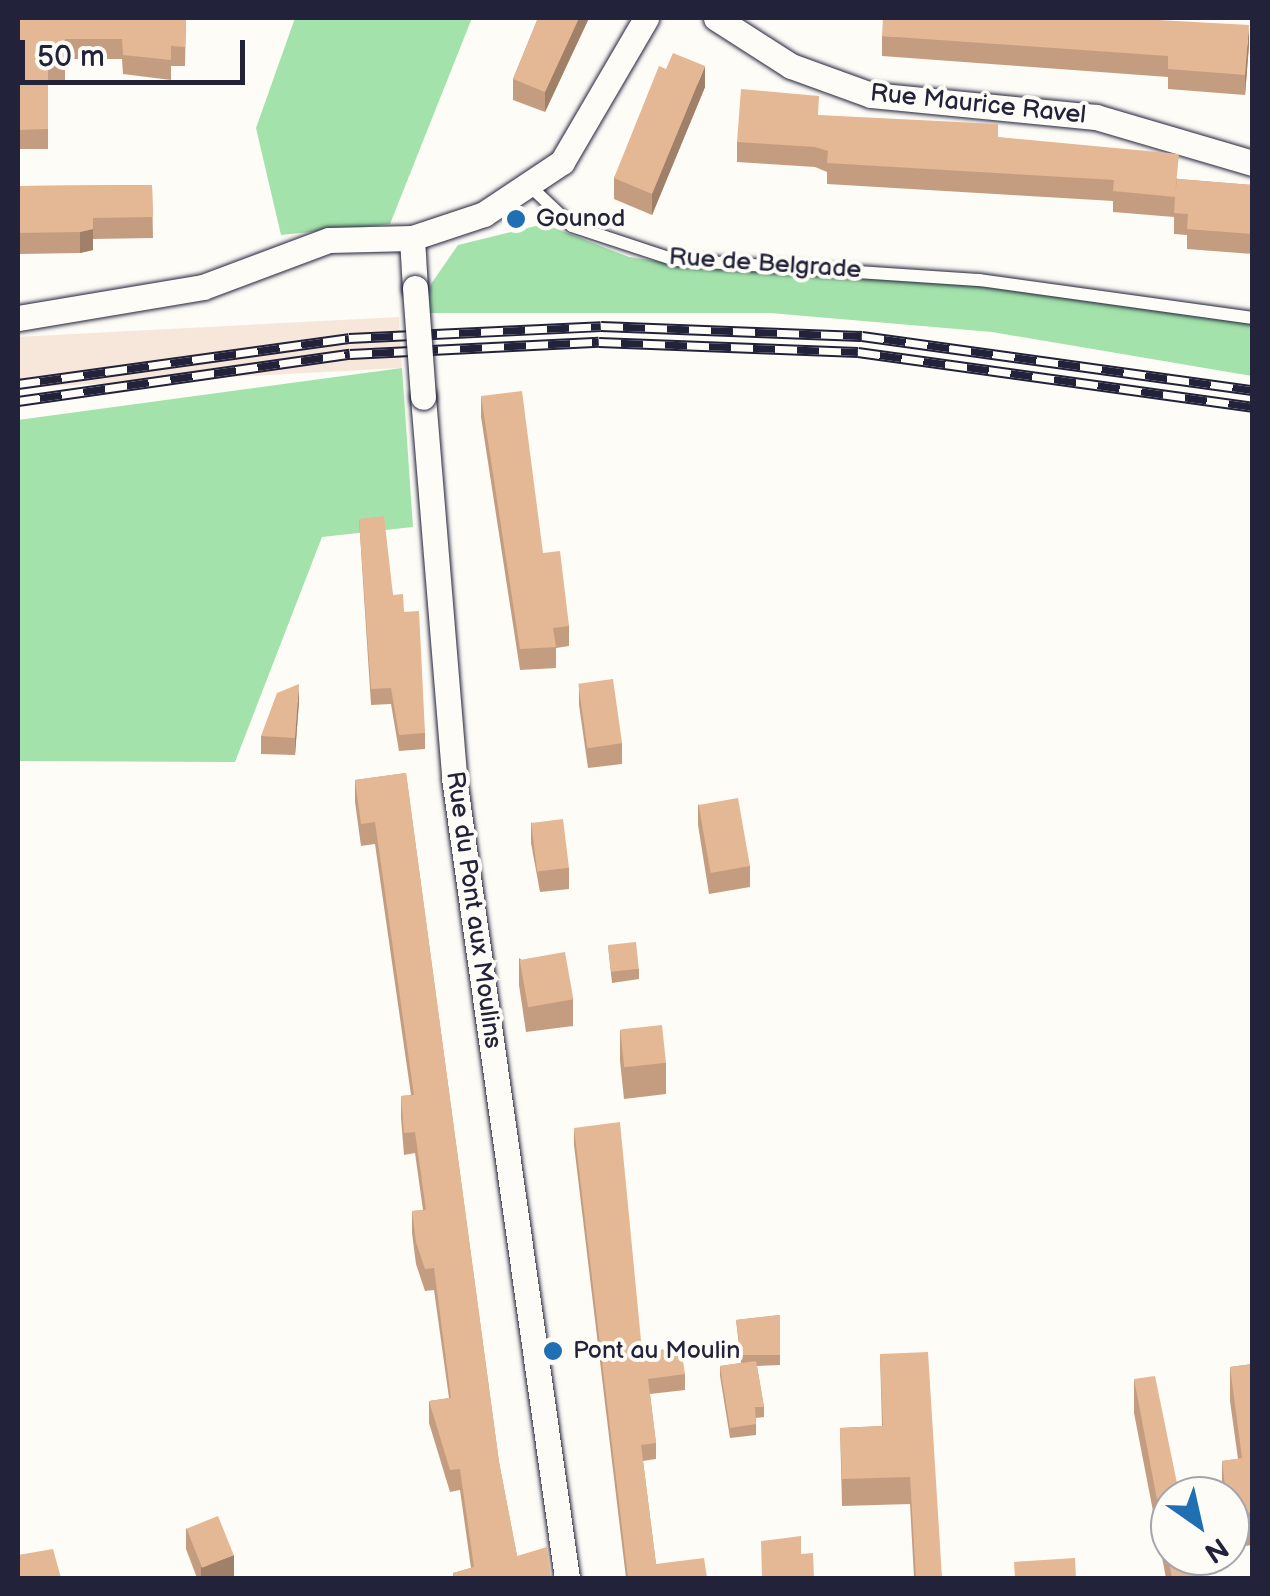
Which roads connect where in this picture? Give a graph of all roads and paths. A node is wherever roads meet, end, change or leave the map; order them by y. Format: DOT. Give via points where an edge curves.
graph roads {
  1 [pos="646,18"];
  2 [pos="716,18"];
  3 [pos="1252,163"];
  4 [pos="532,188"];
  5 [pos="412,238"];
  6 [pos="18,318"];
  7 [pos="1252,318"];
  8 [pos="567,1578"];
  1 -- 4 [label="street" via="572,149"];
  2 -- 3 [label="street, Rue Maurice Ravel" via="848,89 1109,120"];
  4 -- 5 [label="street"];
  4 -- 7 [label="lane, Rue de Belgrade" via="572,226 675,260 979,280"];
  5 -- 6 [label="street" via="329,240 221,282"];
  5 -- 8 [label="street, Rue du Pont aux Moulins, bridge" via="454,778"];
}
